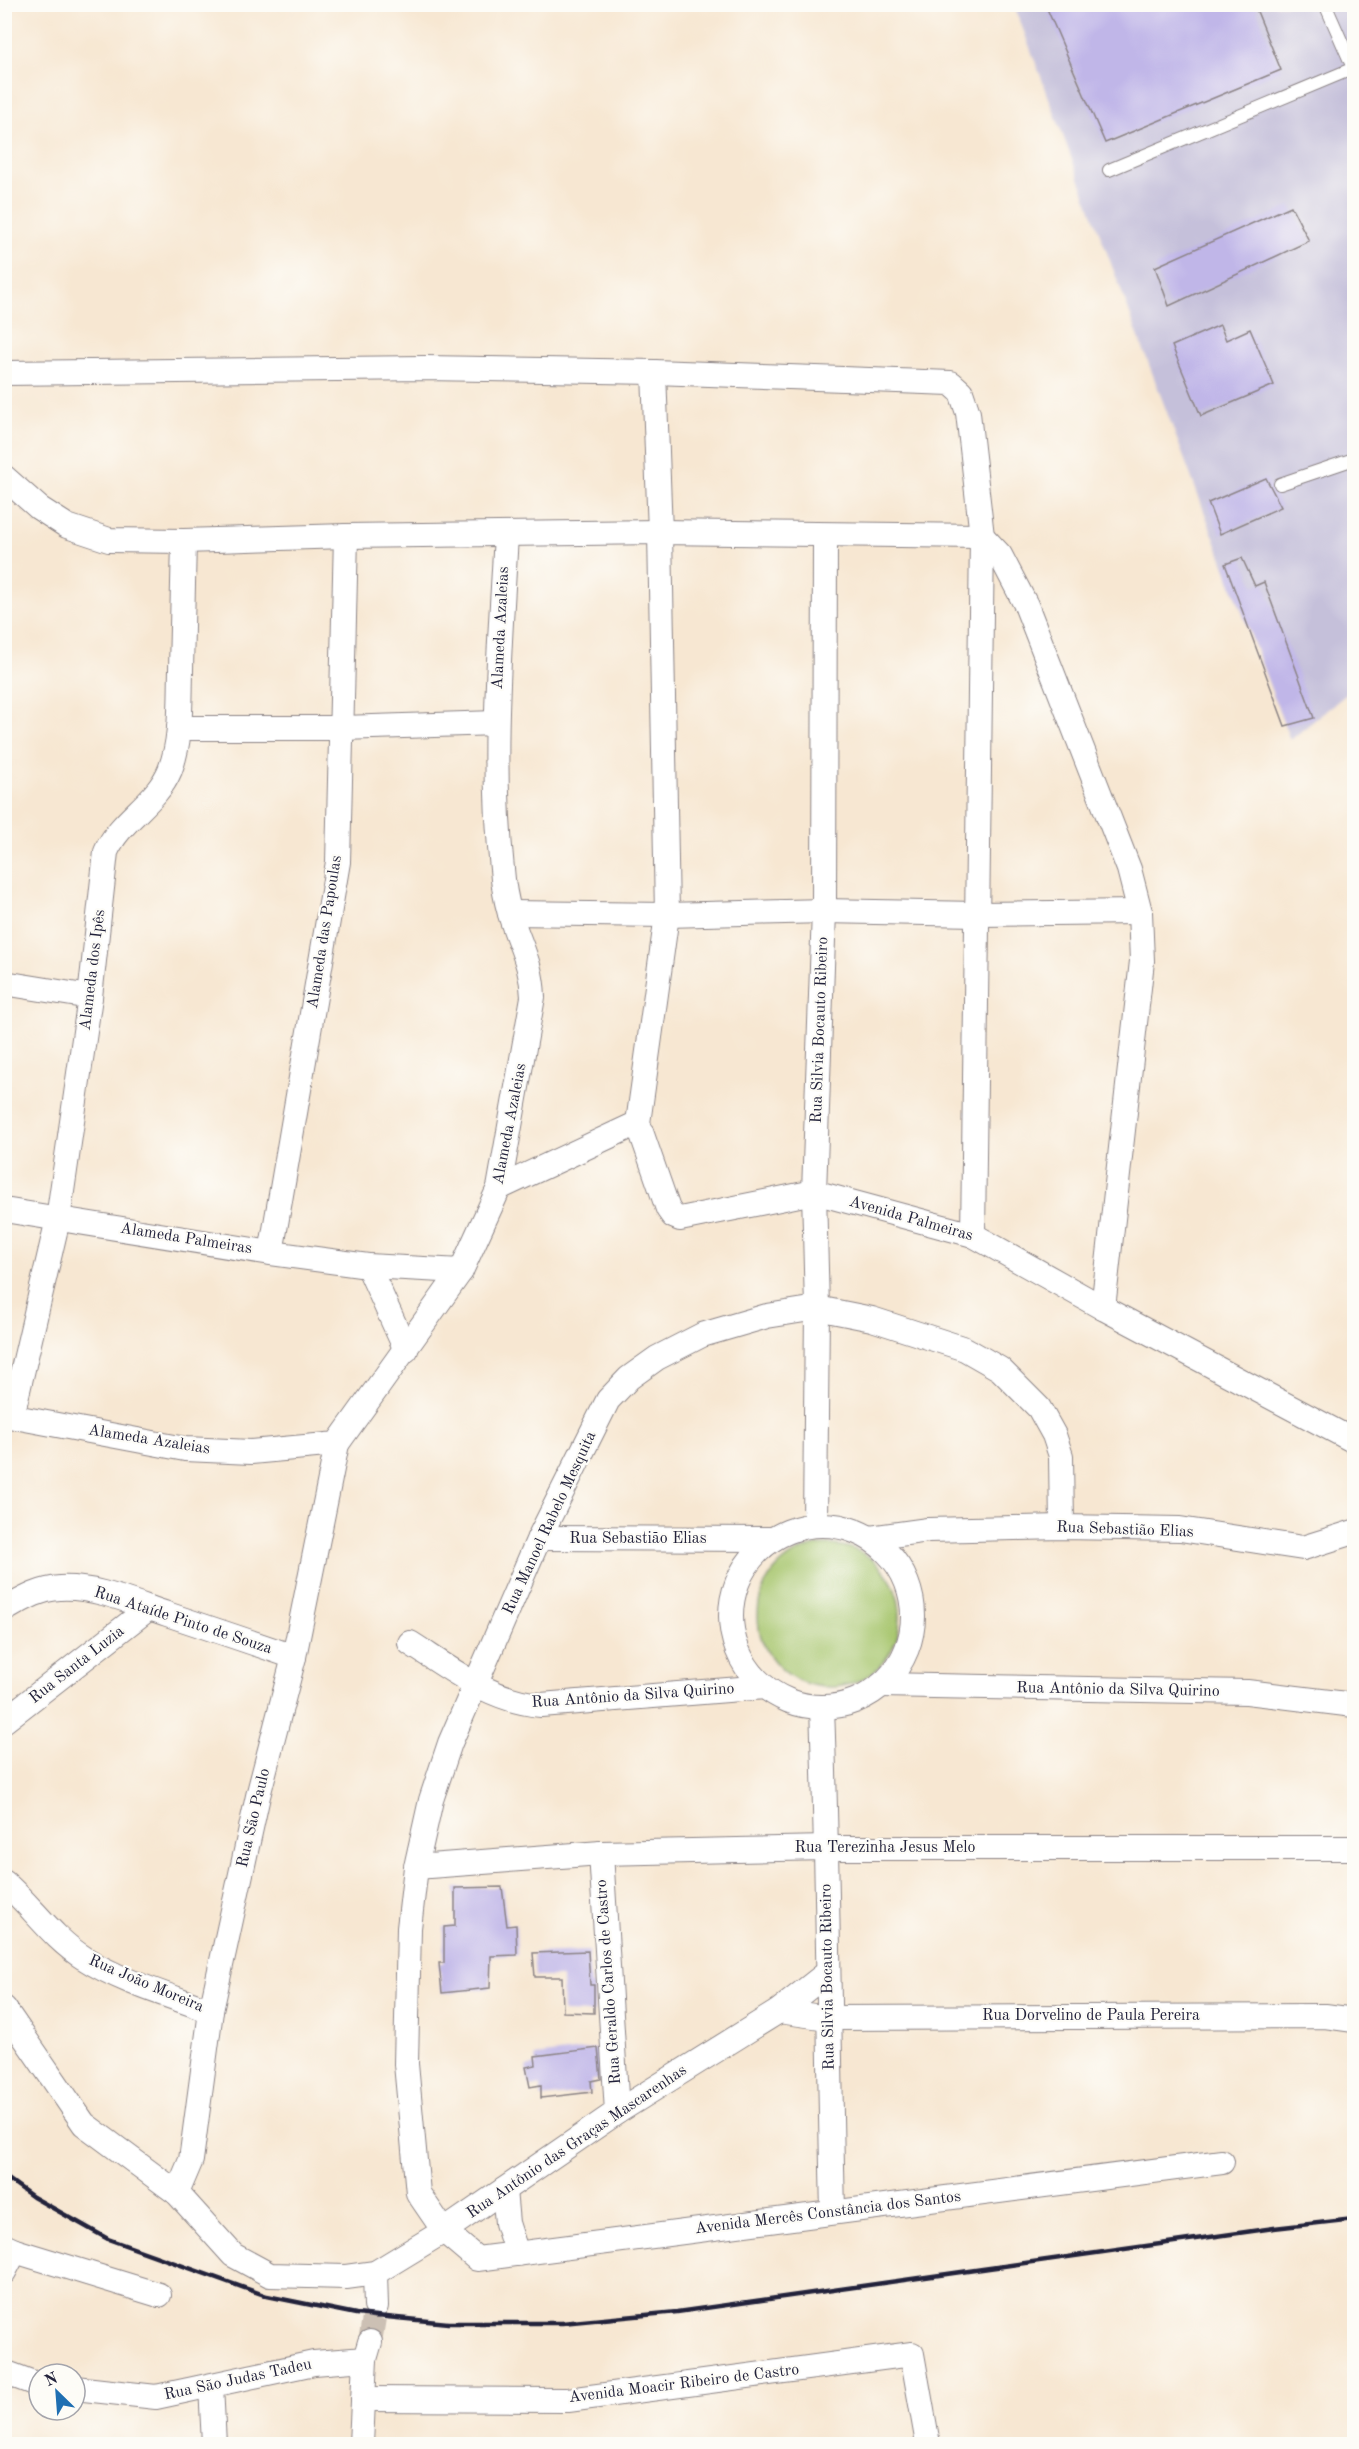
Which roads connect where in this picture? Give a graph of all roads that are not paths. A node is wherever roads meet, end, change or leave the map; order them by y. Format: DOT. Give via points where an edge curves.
graph roads {
  1 [pos="1325,4"];
  2 [pos="1354,69"];
  3 [pos="1109,170"];
  4 [pos="4,372"];
  5 [pos="654,372"];
  6 [pos="1354,459"];
  7 [pos="4,477"];
  8 [pos="1280,484"];
  9 [pos="660,532"];
  10 [pos="506,535"];
  11 [pos="825,535"];
  12 [pos="346,536"];
  13 [pos="982,536"];
  14 [pos="184,541"];
  15 [pos="496,723"];
  16 [pos="179,728"];
  17 [pos="342,728"];
  18 [pos="824,910"];
  19 [pos="1140,912"];
  20 [pos="510,913"];
  21 [pos="976,914"];
  22 [pos="667,915"];
  23 [pos="4,983"];
  24 [pos="90,997"];
  25 [pos="638,1123"];
  26 [pos="500,1188"];
  27 [pos="814,1192"];
  28 [pos="4,1210"];
  29 [pos="58,1219"];
  30 [pos="973,1235"];
  31 [pos="271,1253"];
  32 [pos="368,1266"];
  33 [pos="461,1271"];
  34 [pos="817,1308"];
  35 [pos="1103,1308"];
  36 [pos="406,1350"];
  37 [pos="8,1415"];
  38 [pos="1354,1441"];
  39 [pos="337,1444"];
  40 [pos="815,1525"];
  41 [pos="1062,1527"];
  42 [pos="928,1530"];
  43 [pos="1354,1532"];
  44 [pos="539,1538"];
  45 [pos="870,1538"];
  46 [pos="773,1539"];
  47 [pos="898,1564"];
  48 [pos="148,1608"];
  49 [pos="4,1610"];
  50 [pos="410,1643"];
  51 [pos="294,1657"];
  52 [pos="477,1685"];
  53 [pos="881,1685"];
  54 [pos="765,1688"];
  55 [pos="1354,1705"];
  56 [pos="822,1707"];
  57 [pos="4,1721"];
  58 [pos="827,1848"];
  59 [pos="1354,1848"];
  60 [pos="601,1852"];
  61 [pos="416,1867"];
  62 [pos="4,1882"];
  63 [pos="827,1973"];
  64 [pos="4,2008"];
  65 [pos="211,2011"];
  66 [pos="778,2012"];
  67 [pos="828,2018"];
  68 [pos="1354,2020"];
  69 [pos="617,2112"];
  70 [pos="1222,2162"];
  71 [pos="504,2190"];
  72 [pos="177,2193"];
  73 [pos="833,2212"];
  74 [pos="444,2231"];
  75 [pos="517,2254"];
  76 [pos="8,2257"];
  77 [pos="375,2273"];
  78 [pos="159,2295"];
  79 [pos="376,2306"];
  80 [pos="4,2372"];
  81 [pos="27,2381"];
  82 [pos="211,2386"];
  83 [pos="87,2389"];
  84 [pos="363,2399"];
  85 [pos="214,2445"];
  86 [pos="361,2445"];
  87 [pos="928,2445"];
  1 -- 2 [label="lane"];
  2 -- 3 [label="lane"];
  4 -- 5 [label="street" via="425,368"];
  5 -- 9 [label="street"];
  5 -- 13 [label="street" via="951,383 961,392 968,413"];
  6 -- 8 [label="lane"];
  7 -- 14 [label="street" via="67,526 109,540"];
  9 -- 10 [label="street"];
  9 -- 11 [label="street"];
  9 -- 22 [label="street"];
  10 -- 12 [label="street"];
  10 -- 15 [label="street, Alameda Azaleias"];
  11 -- 13 [label="street"];
  11 -- 18 [label="street, Rua Silvia Bocauto Ribeiro"];
  12 -- 14 [label="street"];
  12 -- 17 [label="street, Alameda das Papoulas"];
  13 -- 19 [label="street" via="1000,555 1026,605 1129,869"];
  13 -- 21 [label="street"];
  14 -- 16 [label="street, Alameda dos Ipês"];
  15 -- 17 [label="street"];
  15 -- 20 [label="street, Alameda Azaleias" via="497,819"];
  16 -- 17 [label="street"];
  16 -- 24 [label="street, Alameda dos Ipês" via="171,768 161,787 120,828 106,852"];
  17 -- 31 [label="street, Alameda das Papoulas" via="338,862"];
  18 -- 21 [label="street"];
  18 -- 22 [label="street"];
  18 -- 27 [label="street, Rua Silvia Bocauto Ribeiro"];
  19 -- 21 [label="street"];
  19 -- 35 [label="street" via="1142,960"];
  20 -- 22 [label="street"];
  20 -- 26 [label="street, Alameda Azaleias" via="529,961 533,997"];
  21 -- 30 [label="street"];
  22 -- 25 [label="street"];
  23 -- 24 [label="street"];
  24 -- 29 [label="street, Alameda dos Ipês"];
  25 -- 26 [label="street"];
  25 -- 27 [label="street, Avenida Palmeiras" via="668,1209 680,1219"];
  26 -- 33 [label="street, Alameda Azaleias"];
  27 -- 30 [label="street, Avenida Palmeiras"];
  27 -- 34 [label="street, Rua Silvia Bocauto Ribeiro"];
  28 -- 29 [label="street, Alameda Palmeiras"];
  29 -- 31 [label="street, Alameda Palmeiras"];
  29 -- 37 [label="street, Alameda dos Ipês"];
  30 -- 35 [label="street, Avenida Palmeiras"];
  31 -- 32 [label="street, Alameda Palmeiras"];
  32 -- 33 [label="street, Alameda Palmeiras"];
  32 -- 36 [label="street"];
  33 -- 36 [label="street, Alameda Azaleias"];
  34 -- 40 [label="street, Rua Silvia Bocauto Ribeiro"];
  34 -- 41 [label="street, Rua Manoel Rabelo Mesquita" via="872,1318 965,1349 1000,1369 1039,1408 1054,1435 1061,1456"];
  34 -- 44 [label="street, Rua Manoel Rabelo Mesquita" via="767,1316 702,1335 657,1358 629,1378 608,1400"];
  35 -- 38 [label="street, Avenida Palmeiras"];
  36 -- 39 [label="street, Alameda Azaleias"];
  37 -- 39 [label="street, Alameda Azaleias" via="185,1449 252,1452"];
  39 -- 51 [label="street, Rua São Paulo"];
  40 -- 45 [label="street" via="843,1527"];
  40 -- 46 [label="street"];
  41 -- 42 [label="street, Rua Sebastião Elias"];
  41 -- 43 [label="street, Rua Sebastião Elias" via="1180,1529 1303,1548"];
  42 -- 45 [label="street, Rua Sebastião Elias"];
  42 -- 47 [label="street"];
  44 -- 46 [label="street, Rua Sebastião Elias"];
  44 -- 52 [label="street, Rua Manoel Rabelo Mesquita"];
  45 -- 47 [label="street"];
  46 -- 54 [label="street" via="754,1555 740,1576 732,1599 731,1624 736,1648 748,1670"];
  47 -- 53 [label="street" via="910,1588 914,1615 910,1641 899,1665"];
  48 -- 49 [label="street, Rua Ataíde Pinto de Souza" via="102,1593 57,1588 32,1594"];
  48 -- 51 [label="street, Rua Ataíde Pinto de Souza"];
  48 -- 57 [label="street, Rua Santa Luzia"];
  50 -- 52 [label="street, Rua Antônio da Silva Quirino"];
  51 -- 65 [label="street, Rua São Paulo" via="258,1796"];
  52 -- 54 [label="street, Rua Antônio da Silva Quirino" via="505,1699 541,1705"];
  52 -- 61 [label="street, Rua Manoel Rabelo Mesquita" via="450,1743"];
  53 -- 55 [label="street, Rua Antônio da Silva Quirino" via="1247,1692"];
  53 -- 56 [label="street" via="853,1701"];
  54 -- 56 [label="street" via="792,1702"];
  56 -- 58 [label="street, Rua Silvia Bocauto Ribeiro"];
  58 -- 59 [label="street, Rua Terezinha Jesus Melo"];
  58 -- 60 [label="street, Rua Terezinha Jesus Melo"];
  58 -- 63 [label="street, Rua Silvia Bocauto Ribeiro"];
  60 -- 61 [label="street, Rua Terezinha Jesus Melo"];
  60 -- 69 [label="street, Rua Geraldo Carlos de Castro"];
  61 -- 74 [label="street, Rua Manoel Rabelo Mesquita" via="409,1928 406,2064 418,2193"];
  62 -- 65 [label="street, Rua João Moreira" via="53,1934 83,1958"];
  63 -- 66 [label="street, Rua Antônio das Graças Mascarenhas"];
  63 -- 67 [label="street, Rua Silvia Bocauto Ribeiro"];
  64 -- 72 [label="street" via="84,2124"];
  65 -- 72 [label="street, Rua São Paulo" via="191,2160"];
  66 -- 67 [label="street"];
  66 -- 69 [label="street, Rua Antônio das Graças Mascarenhas"];
  67 -- 68 [label="street, Rua Dorvelino de Paula Pereira" via="1325,2016"];
  67 -- 73 [label="street, Rua Silvia Bocauto Ribeiro"];
  69 -- 71 [label="street, Rua Antônio das Graças Mascarenhas"];
  70 -- 73 [label="street, Avenida Mercês Constância dos Santos"];
  71 -- 74 [label="street, Rua Antônio das Graças Mascarenhas"];
  71 -- 75 [label="street" via="507,2223"];
  72 -- 77 [label="street" via="233,2255 270,2274 346,2277"];
  73 -- 75 [label="street, Avenida Mercês Constância dos Santos"];
  74 -- 75 [label="street, Avenida Mercês Constância dos Santos" via="477,2259"];
  74 -- 77 [label="street, Rua Antônio das Graças Mascarenhas"];
  76 -- 78 [label="street"];
  77 -- 79 [label="street"];
  80 -- 81 [label="street"];
  82 -- 83 [label="street, Rua São Judas Tadeu" via="156,2397"];
  82 -- 84 [label="street, Rua São Judas Tadeu" via="368,2350"];
  82 -- 85 [label="street"];
  84 -- 86 [label="street"];
  84 -- 87 [label="street, Avenida Moacir Ribeiro de Castro" via="568,2400 912,2354"];
}
